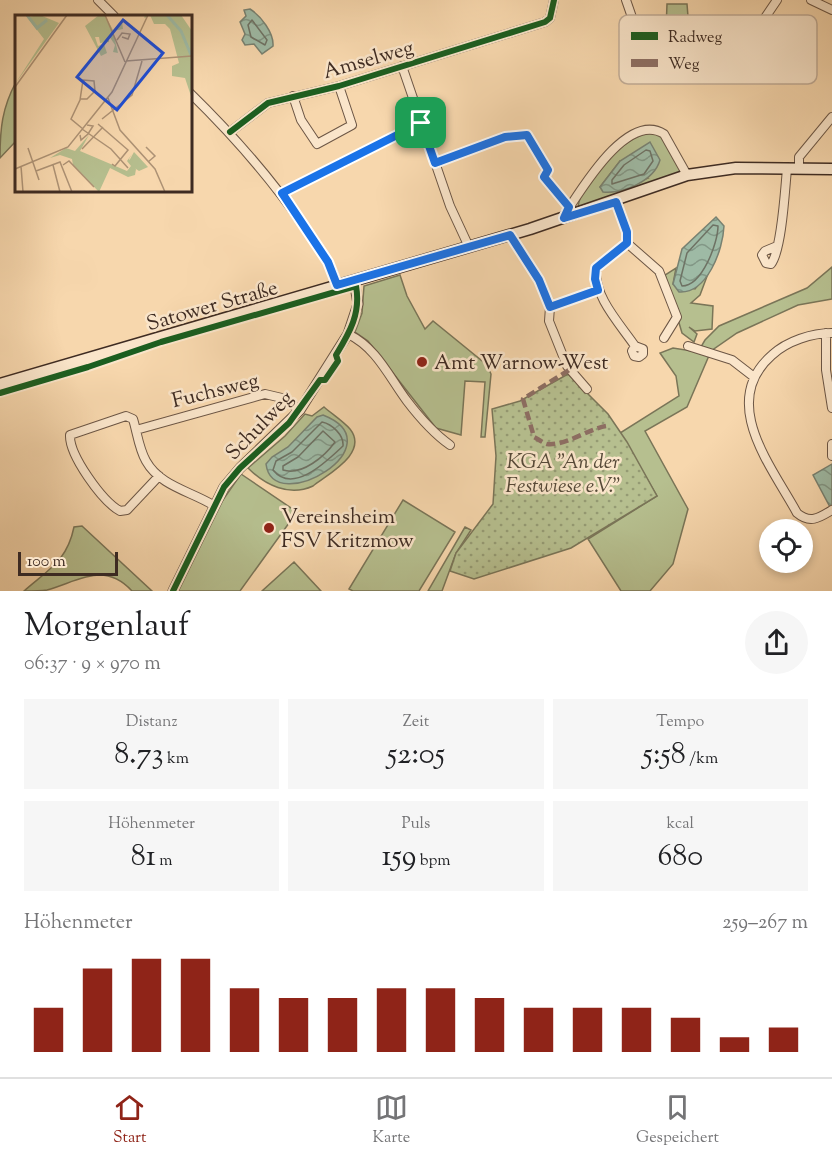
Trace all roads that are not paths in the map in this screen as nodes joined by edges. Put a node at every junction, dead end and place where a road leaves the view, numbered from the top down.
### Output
1 (98, 0) edge
2 (554, 0) edge
3 (626, 0) edge
4 (777, 0) edge
5 (811, 0) edge
6 (832, 10) edge
7 (113, 15) edge
8 (631, 15) edge
9 (767, 15) edge
10 (402, 66) junction
11 (339, 86) junction
12 (192, 95) edge
13 (293, 96) junction
14 (832, 117) edge
15 (421, 123) junction
16 (230, 132) junction
17 (435, 163) junction
18 (787, 169) junction
19 (800, 169) junction
20 (832, 169) edge
21 (687, 175) junction
22 (282, 193) junction
23 (616, 202) junction
24 (569, 207) junction
25 (564, 218) junction
26 (510, 235) junction
27 (627, 243) junction
28 (777, 246) dead end
29 (469, 247) junction
30 (354, 280) junction
31 (337, 285) junction
32 (598, 290) junction
33 (550, 307) junction
34 (829, 333) edge
35 (348, 334) junction
36 (664, 338) dead end
37 (635, 346) dead end
38 (688, 346) dead end
39 (754, 377) junction
40 (0, 384) edge
41 (587, 389) dead end
42 (832, 408) edge
43 (300, 410) junction
44 (136, 430) junction
45 (832, 444) edge
46 (450, 445) dead end
47 (832, 456) edge
48 (159, 476) junction
49 (213, 505) junction
50 (832, 510) edge
51 (173, 591) edge

1 - 7 street
2 - 10 street, Amselweg
3 - 8 street
4 - 9 street
5 - 6 street
10 - 11 street, Amselweg
10 - 15 street
11 - 13 street, Amselweg
11 - 13 street
12 - 16 street
13 - 16 street, Amselweg
14 - 19 street
15 - 17 street
15 - 22 street
16 - 22 street
17 - 24 street
17 - 29 street
18 - 19 main road, Satower Straße
18 - 21 main road, Satower Straße
18 - 28 street
19 - 20 main road, Satower Straße
21 - 23 main road, Satower Straße
21 - 24 street
22 - 31 street
23 - 25 main road, Satower Straße
23 - 27 street
24 - 25 street
25 - 26 main road, Satower Straße
26 - 29 main road, Satower Straße
26 - 33 street
27 - 32 street
27 - 36 street
29 - 30 main road, Satower Straße
30 - 31 main road, Satower Straße
30 - 35 street, Schulweg
31 - 40 main road, Satower Straße
32 - 33 street
32 - 37 street
33 - 41 street
34 - 39 street
34 - 42 street
35 - 43 street, Schulweg
35 - 46 street
38 - 39 street
39 - 50 street
43 - 44 street, Fuchsweg
43 - 49 street, Schulweg
44 - 48 street
44 - 48 street
45 - 47 street
48 - 49 street
49 - 51 street, Schulweg

